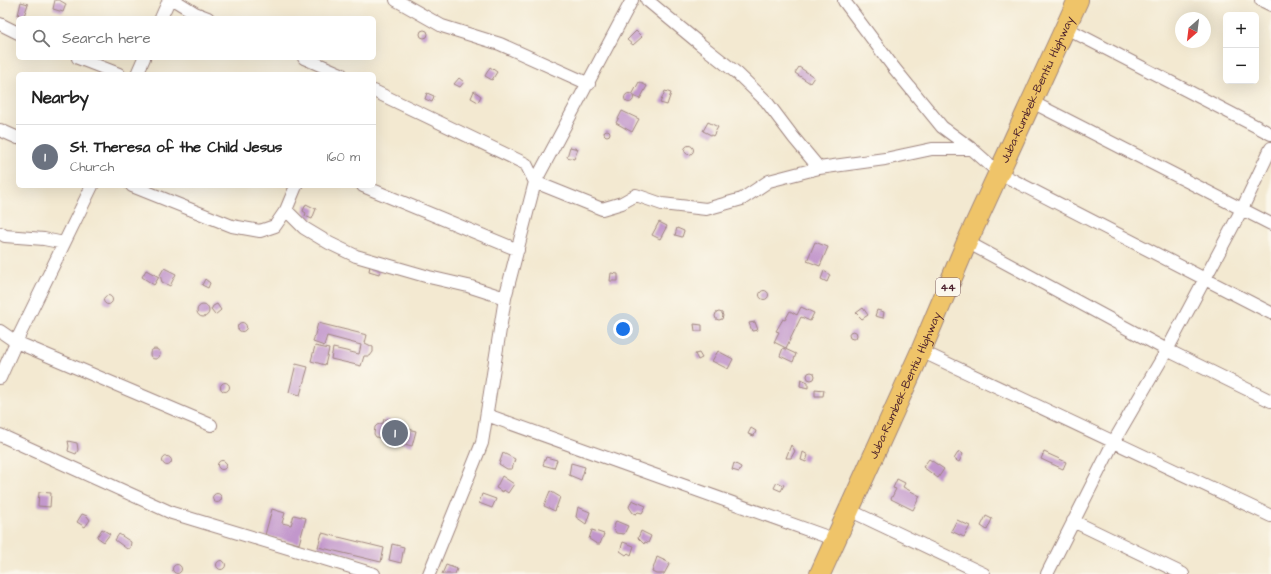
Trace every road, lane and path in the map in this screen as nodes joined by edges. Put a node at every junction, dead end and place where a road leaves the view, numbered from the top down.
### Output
1 (169, 0) edge
2 (174, 0) edge
3 (632, 0) edge
4 (647, 0) edge
5 (1078, 0) edge
6 (1261, 0) edge
7 (399, 1) edge
8 (844, 1) edge
9 (1271, 5) edge
10 (162, 16) edge
11 (203, 16) edge
12 (0, 24) edge
13 (1066, 28) junction
14 (16, 32) edge
15 (83, 60) edge
16 (143, 60) edge
17 (309, 60) edge
18 (113, 72) edge
19 (138, 72) edge
20 (336, 72) edge
21 (589, 84) junction
22 (376, 92) edge
23 (1032, 102) junction
24 (0, 130) edge
25 (1271, 134) edge
26 (16, 137) edge
27 (972, 148) junction
28 (1271, 148) edge
29 (819, 168) junction
30 (999, 173) junction
31 (535, 182) junction
32 (91, 188) edge
33 (137, 188) edge
34 (295, 188) edge
35 (368, 188) edge
36 (1242, 209) junction
37 (286, 210) junction
38 (1271, 224) edge
39 (0, 233) edge
40 (967, 242) junction
41 (64, 244) junction
42 (518, 250) junction
43 (1205, 279) junction
44 (505, 298) junction
45 (1271, 313) edge
46 (0, 331) edge
47 (16, 342) junction
48 (1167, 350) junction
49 (921, 351) junction
50 (0, 378) edge
51 (1271, 402) edge
52 (487, 415) junction
53 (211, 425) dead end
54 (0, 435) edge
55 (1114, 441) junction
56 (849, 510) junction
57 (1271, 516) edge
58 (1073, 521) junction
59 (836, 540) junction
60 (374, 574) edge
61 (429, 574) edge
62 (820, 574) edge
63 (984, 574) edge
64 (1047, 574) edge
65 (1183, 574) edge

1 - 10 street
2 - 11 street
3 - 21 street
4 - 29 street
5 - 13 main road, Juba-Rumbek-Bentiu Highway / 44
6 - 9 street
7 - 21 street
8 - 27 street
12 - 14 street
13 - 23 main road, Juba-Rumbek-Bentiu Highway / 44
13 - 25 street
15 - 18 street
16 - 19 street
17 - 20 street
21 - 31 street
22 - 31 street
23 - 30 main road, Juba-Rumbek-Bentiu Highway / 44
23 - 36 street
24 - 26 street
27 - 29 street
27 - 30 street
28 - 36 street
29 - 31 street
30 - 40 main road, Juba-Rumbek-Bentiu Highway / 44
30 - 43 street
31 - 42 street
32 - 41 street
33 - 37 street
34 - 37 street
35 - 42 street
36 - 38 street
36 - 43 street
37 - 44 street
39 - 41 street
40 - 48 street
40 - 49 main road, Juba-Rumbek-Bentiu Highway / 44
41 - 47 street
42 - 44 street
43 - 45 street
43 - 48 street
44 - 52 street
46 - 47 street
47 - 50 street
47 - 53 street
48 - 51 street
48 - 55 street
49 - 55 street
49 - 56 main road, Juba-Rumbek-Bentiu Highway / 44
52 - 59 street
52 - 61 street
54 - 60 street
55 - 57 street
55 - 58 street
56 - 59 main road, Juba-Rumbek-Bentiu Highway / 44
56 - 63 street
58 - 64 street
58 - 65 street
59 - 62 main road, Juba-Rumbek-Bentiu Highway / 44

